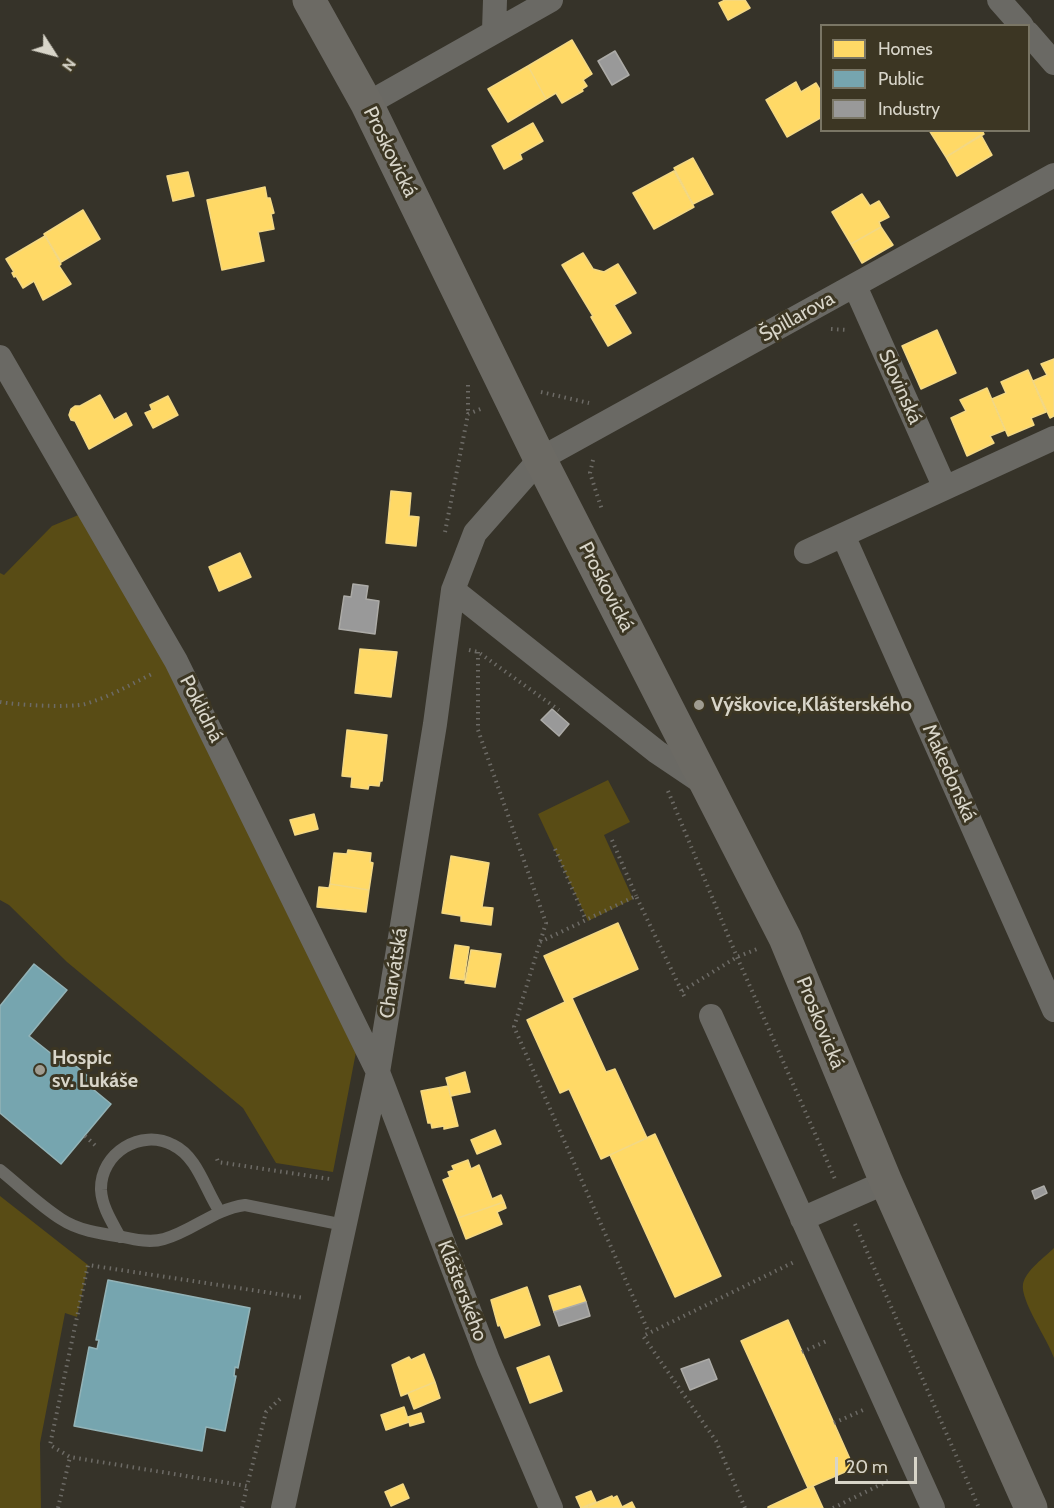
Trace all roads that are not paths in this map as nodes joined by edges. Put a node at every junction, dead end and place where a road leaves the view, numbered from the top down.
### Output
1 (309, 0) edge
2 (495, 0) edge
3 (551, 0) edge
4 (999, 0) edge
5 (1020, 24) edge
6 (494, 31) junction
7 (1030, 34) edge
8 (1054, 63) edge
9 (367, 104) junction
10 (1054, 175) edge
11 (855, 286) junction
12 (0, 357) edge
13 (1054, 438) edge
14 (540, 459) junction
15 (945, 488) junction
16 (843, 535) junction
17 (806, 552) dead end
18 (453, 590) junction
19 (708, 786) junction
20 (1054, 1010) edge
21 (711, 1016) dead end
22 (378, 1072) junction
23 (0, 1170) edge
24 (886, 1182) junction
25 (220, 1212) junction
26 (802, 1219) junction
27 (344, 1225) junction
28 (120, 1237) junction
29 (283, 1508) edge
30 (550, 1508) edge
31 (933, 1508) edge
32 (1031, 1508) edge

1 - 9 street, Proskovická
2 - 6 street
3 - 6 street
4 - 5 street
6 - 9 street
7 - 8 street
9 - 14 street, Proskovická
10 - 11 street, Špillarova
11 - 14 street, Špillarova
11 - 15 street, Slovinská
12 - 22 street, Poklidná
13 - 15 street
14 - 18 street, Charvátská
14 - 19 street, Proskovická
15 - 16 street
16 - 17 street
16 - 20 street, Makedonská
18 - 19 street
18 - 22 street, Charvátská
19 - 24 street, Proskovická
21 - 26 street
22 - 27 street, Charvátská
22 - 30 street, Klášterského
23 - 28 lane
24 - 26 street
24 - 32 street, Proskovická
25 - 27 lane
25 - 28 lane
25 - 28 lane
26 - 31 street
27 - 29 street, Charvátská

